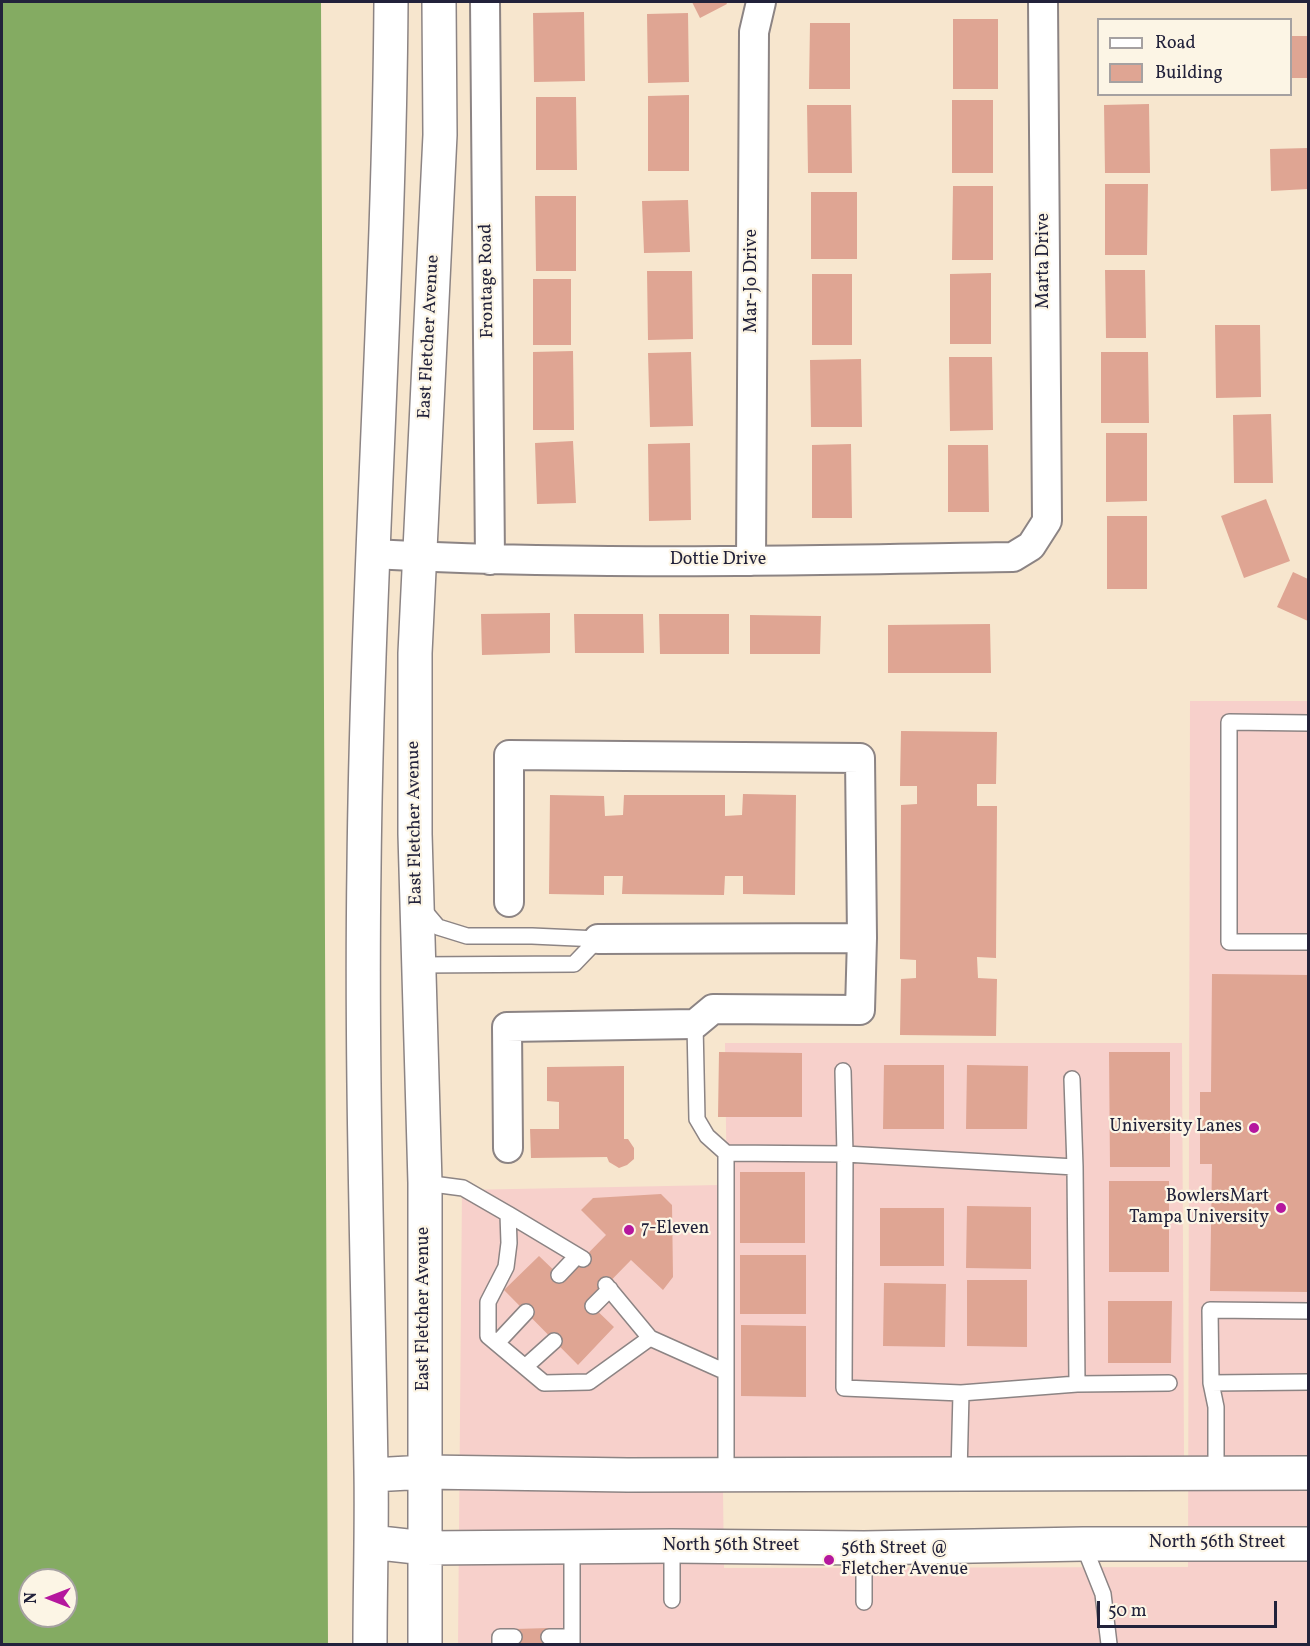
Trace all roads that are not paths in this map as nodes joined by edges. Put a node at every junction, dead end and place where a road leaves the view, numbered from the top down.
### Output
1 (391, 2) edge
2 (439, 2) edge
3 (485, 2) edge
4 (761, 2) edge
5 (1043, 2) edge
6 (1047, 521) joint
7 (372, 554) junction
8 (419, 556) junction
9 (490, 560) junction
10 (751, 561) junction
11 (1308, 723) edge
12 (417, 901) junction
13 (509, 902) dead end
14 (862, 938) junction
15 (598, 939) junction
16 (1308, 942) edge
17 (418, 965) junction
18 (695, 1024) junction
19 (843, 1071) dead end
20 (1072, 1079) dead end
21 (508, 1148) dead end
22 (726, 1153) junction
23 (845, 1154) junction
24 (1075, 1167) junction
25 (425, 1184) junction
26 (508, 1214) junction
27 (559, 1275) dead end
28 (592, 1305) dead end
29 (1308, 1311) edge
30 (525, 1312) dead end
31 (650, 1338) junction
32 (554, 1341) dead end
33 (497, 1343) junction
34 (525, 1367) junction
35 (726, 1372) junction
36 (1308, 1382) edge
37 (1169, 1383) dead end
38 (1211, 1383) junction
39 (1077, 1384) junction
40 (962, 1393) junction
41 (426, 1472) junction
42 (1216, 1473) junction
43 (1308, 1473) edge
44 (959, 1474) junction
45 (372, 1475) junction
46 (726, 1475) junction
47 (371, 1542) junction
48 (1083, 1544) junction
49 (1308, 1544) edge
50 (672, 1546) junction
51 (425, 1548) junction
52 (572, 1548) junction
53 (864, 1548) junction
54 (672, 1600) dead end
55 (864, 1602) dead end
56 (549, 1637) dead end
57 (572, 1641) edge
58 (370, 1644) edge
59 (425, 1644) edge
60 (1109, 1644) edge

1 - 7 main road
2 - 8 main road, East Fletcher Avenue
3 - 9 street, Frontage Road
4 - 10 street, Mar-Jo Drive
5 - 6 street, Marta Drive
6 - 10 street, Dottie Drive
7 - 8 street, Dottie Drive
7 - 45 main road
8 - 9 street, Dottie Drive
8 - 12 main road, East Fletcher Avenue
9 - 10 street, Dottie Drive
11 - 16 lane
12 - 15 lane
12 - 17 main road, East Fletcher Avenue
13 - 14 street
14 - 15 street
14 - 18 street
15 - 17 lane
17 - 25 main road, East Fletcher Avenue
18 - 21 street
18 - 22 lane
19 - 23 lane
20 - 24 lane
22 - 23 lane
22 - 35 lane
23 - 24 lane
23 - 40 lane
24 - 39 lane
25 - 26 lane
25 - 41 main road, East Fletcher Avenue
26 - 27 lane
26 - 33 lane
28 - 31 lane
29 - 38 lane
30 - 33 lane
31 - 34 lane
31 - 35 lane
32 - 34 lane
33 - 34 lane
35 - 46 lane
36 - 38 lane
37 - 39 lane
38 - 42 lane
39 - 40 lane
40 - 44 lane
41 - 45 main road
41 - 46 main road
41 - 51 main road, East Fletcher Avenue
42 - 43 main road
42 - 44 main road
44 - 46 main road
45 - 47 main road
47 - 51 main road, North 56th Street
47 - 58 main road
48 - 49 main road, North 56th Street
48 - 53 main road, North 56th Street
48 - 60 lane
50 - 52 main road, North 56th Street
50 - 53 main road, North 56th Street
50 - 54 lane
51 - 52 main road, North 56th Street
51 - 59 main road, East Fletcher Avenue
52 - 57 lane
53 - 55 lane
56 - 57 lane

